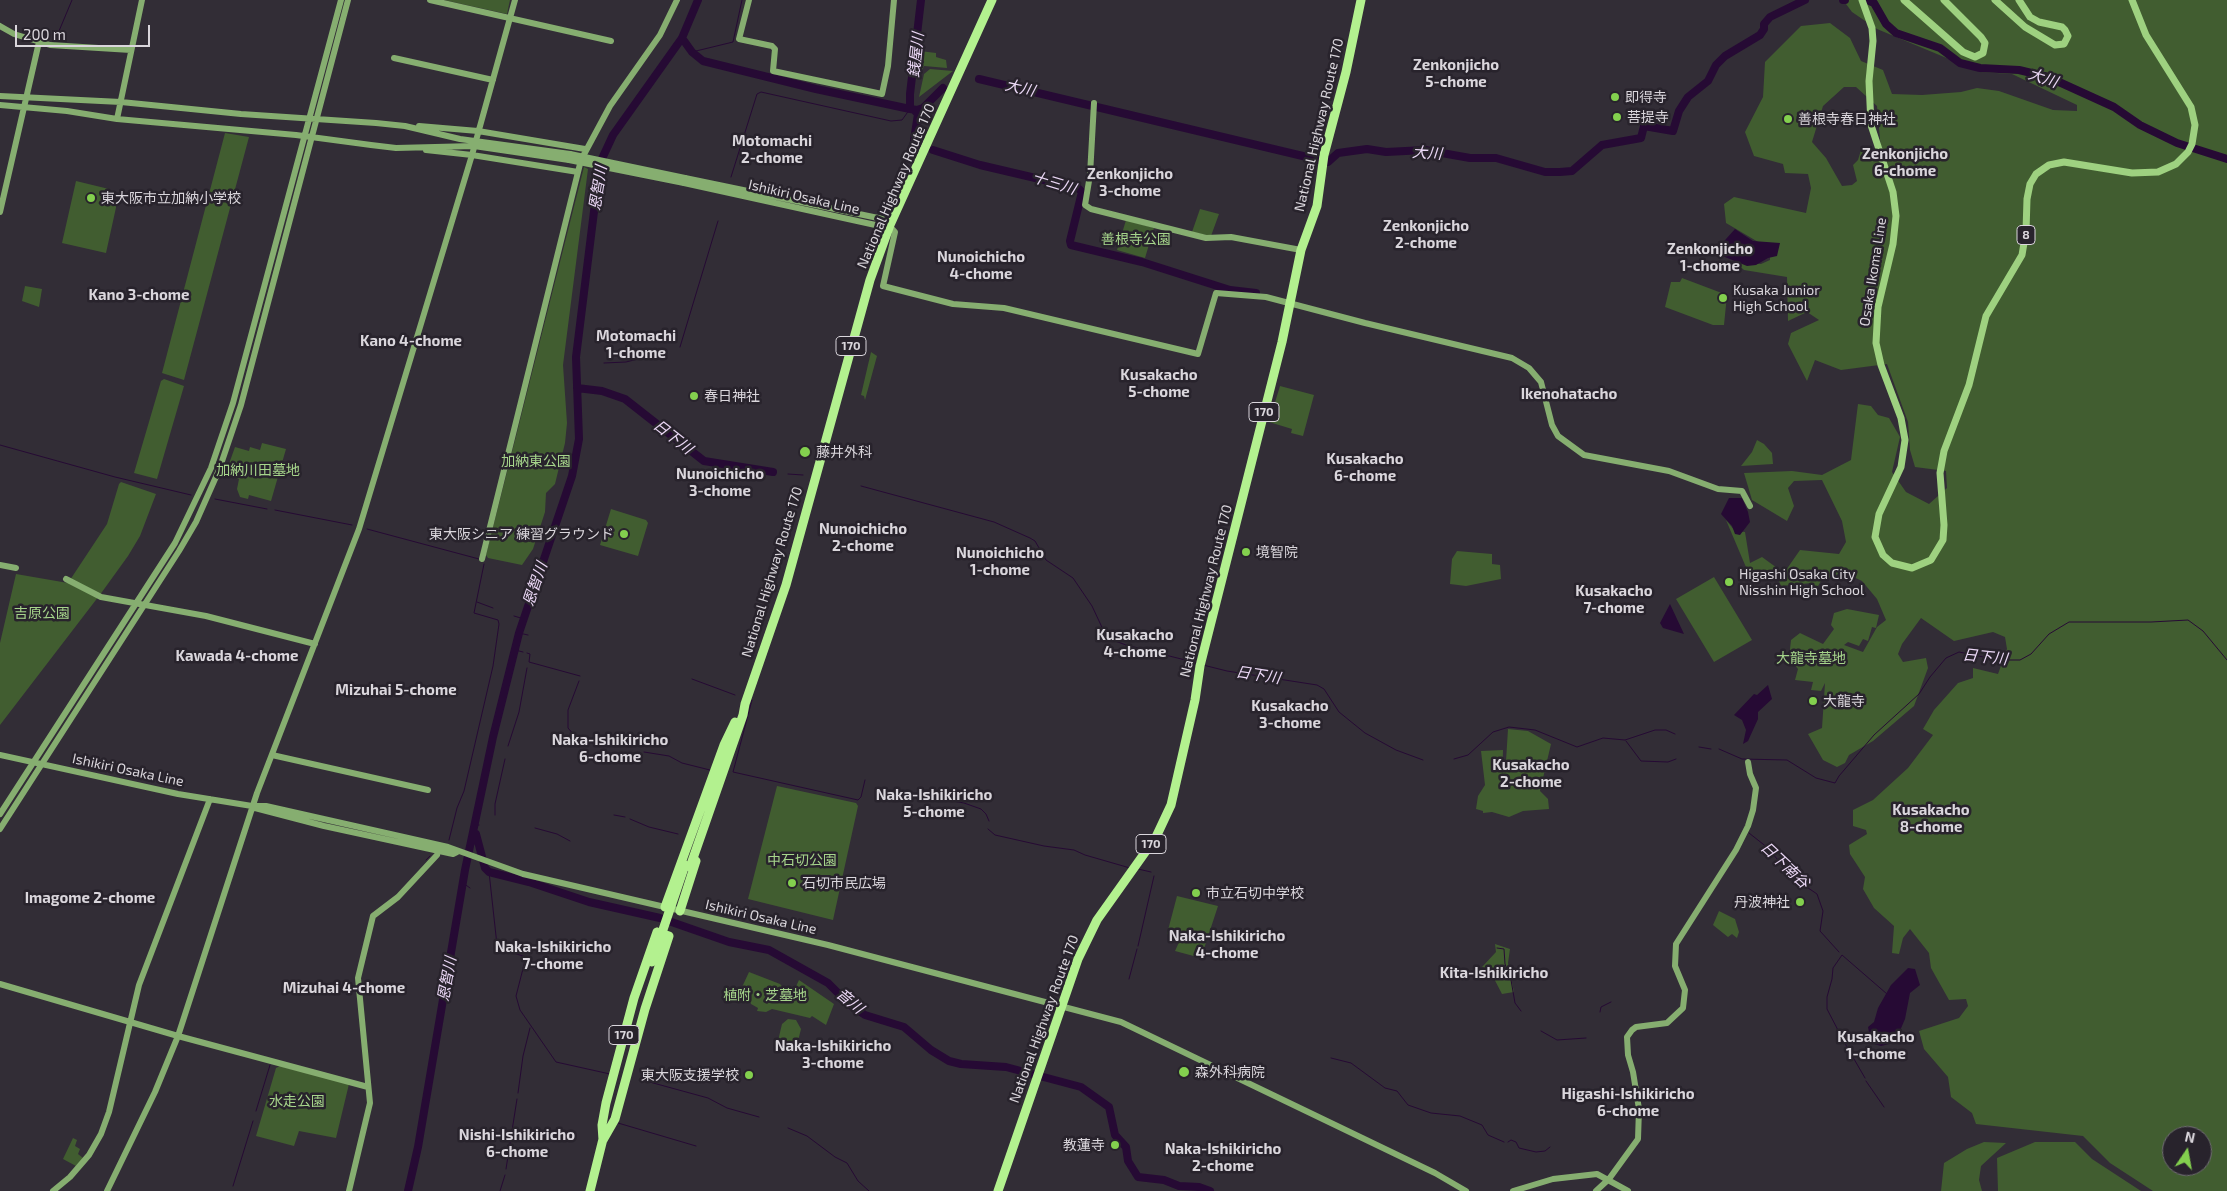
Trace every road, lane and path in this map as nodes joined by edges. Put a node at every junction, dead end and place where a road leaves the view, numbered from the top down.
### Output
1 (142, 0) edge
2 (341, 0) edge
3 (348, 0) edge
4 (430, 0) edge
5 (515, 0) edge
6 (677, 0) edge
7 (749, 0) edge
8 (894, 0) edge
9 (992, 0) edge
10 (1361, 0) edge
11 (1862, 0) edge
12 (1904, 0) edge
13 (1995, 0) edge
14 (2019, 0) edge
15 (2132, 0) edge
16 (1945, 1) edge
17 (510, 18) junction
18 (0, 26) edge
19 (611, 41) dead end
20 (39, 42) junction
21 (131, 50) junction
22 (394, 58) dead end
23 (492, 80) junction
24 (0, 96) edge
25 (26, 98) junction
26 (121, 102) junction
27 (1094, 103) dead end
28 (0, 105) edge
29 (24, 108) junction
30 (117, 119) junction
31 (312, 119) junction
32 (405, 126) junction
33 (478, 131) junction
34 (304, 136) junction
35 (311, 138) junction
36 (475, 143) junction
37 (396, 148) junction
38 (586, 149) junction
39 (472, 155) junction
40 (578, 172) junction
41 (0, 212) edge
42 (890, 225) junction
43 (1301, 250) junction
44 (1291, 303) junction
45 (1750, 506) dead end
46 (482, 559) dead end
47 (0, 565) edge
48 (16, 568) dead end
49 (66, 579) dead end
50 (136, 604) junction
51 (144, 605) junction
52 (315, 644) junction
53 (736, 726) junction
54 (0, 755) edge
55 (272, 755) junction
56 (1748, 762) dead end
57 (34, 763) junction
58 (43, 765) junction
59 (428, 790) dead end
60 (210, 799) junction
61 (252, 806) junction
62 (0, 814) edge
63 (0, 829) edge
64 (437, 855) dead end
65 (665, 907) junction
66 (680, 911) junction
67 (0, 984) edge
68 (1061, 1006) junction
69 (131, 1022) junction
70 (178, 1036) junction
71 (368, 1086) junction
72 (603, 1140) junction
73 (1608, 1179) junction
74 (53, 1191) edge
75 (107, 1191) edge
76 (349, 1191) edge
77 (590, 1191) edge
78 (998, 1191) edge
79 (1466, 1191) edge
80 (1513, 1191) edge
81 (1596, 1191) edge
82 (1628, 1191) edge

1 - 21 street
2 - 31 street
3 - 31 street
4 - 17 street
5 - 17 street
6 - 38 street
7 - 8 street
9 - 42 highway, National Highway Route 170 / 170
10 - 43 highway, National Highway Route 170 / 170
11 - 15 main road, Osaka Ikoma Line / 8
12 - 16 main road
13 - 14 main road
17 - 19 street
17 - 23 street
18 - 20 street
20 - 21 street
20 - 25 street
21 - 26 street
22 - 23 street
23 - 33 street
24 - 25 street, Ishikiri Osaka Line
25 - 26 street, Ishikiri Osaka Line
25 - 29 street
26 - 30 street
26 - 31 street, Ishikiri Osaka Line
27 - 43 street
28 - 29 street, Ishikiri Osaka Line
29 - 30 street, Ishikiri Osaka Line
29 - 41 street
30 - 34 street, Ishikiri Osaka Line
31 - 32 street, Ishikiri Osaka Line
31 - 34 street
31 - 35 street
32 - 33 street
32 - 36 street, Ishikiri Osaka Line
33 - 36 street
33 - 38 street
34 - 35 street, Ishikiri Osaka Line
34 - 50 street
35 - 37 street, Ishikiri Osaka Line
35 - 51 street
36 - 37 street, Ishikiri Osaka Line
36 - 39 street
36 - 42 street, Ishikiri Osaka Line, bridge
37 - 39 street
38 - 40 street
39 - 40 street
39 - 52 street
40 - 46 street
42 - 44 street
42 - 53 highway, National Highway Route 170 / 170
43 - 44 highway, National Highway Route 170 / 170
44 - 45 street
44 - 68 highway, National Highway Route 170 / 170
47 - 48 street
49 - 50 street
50 - 51 street
50 - 57 street
51 - 52 street
51 - 58 street
52 - 55 street
53 - 65 highway
53 - 66 highway
53 - 72 highway, National Highway Route 170 / 170
54 - 57 street, Ishikiri Osaka Line
55 - 59 street
55 - 61 street
56 - 73 street
57 - 58 street, Ishikiri Osaka Line
57 - 62 street
58 - 60 street, Ishikiri Osaka Line
58 - 63 street
60 - 61 street, Ishikiri Osaka Line
60 - 69 street
61 - 65 street, Ishikiri Osaka Line
61 - 70 street
64 - 71 street
65 - 66 street, Ishikiri Osaka Line
66 - 68 street, Ishikiri Osaka Line
67 - 69 street
68 - 78 highway, National Highway Route 170 / 170
68 - 79 street, Ishikiri Osaka Line
69 - 70 street
69 - 74 street
70 - 71 street
70 - 75 street
71 - 76 street
72 - 72 highway, 170
72 - 77 highway, National Highway Route 170 / 170
73 - 80 street
73 - 81 street
73 - 82 street

